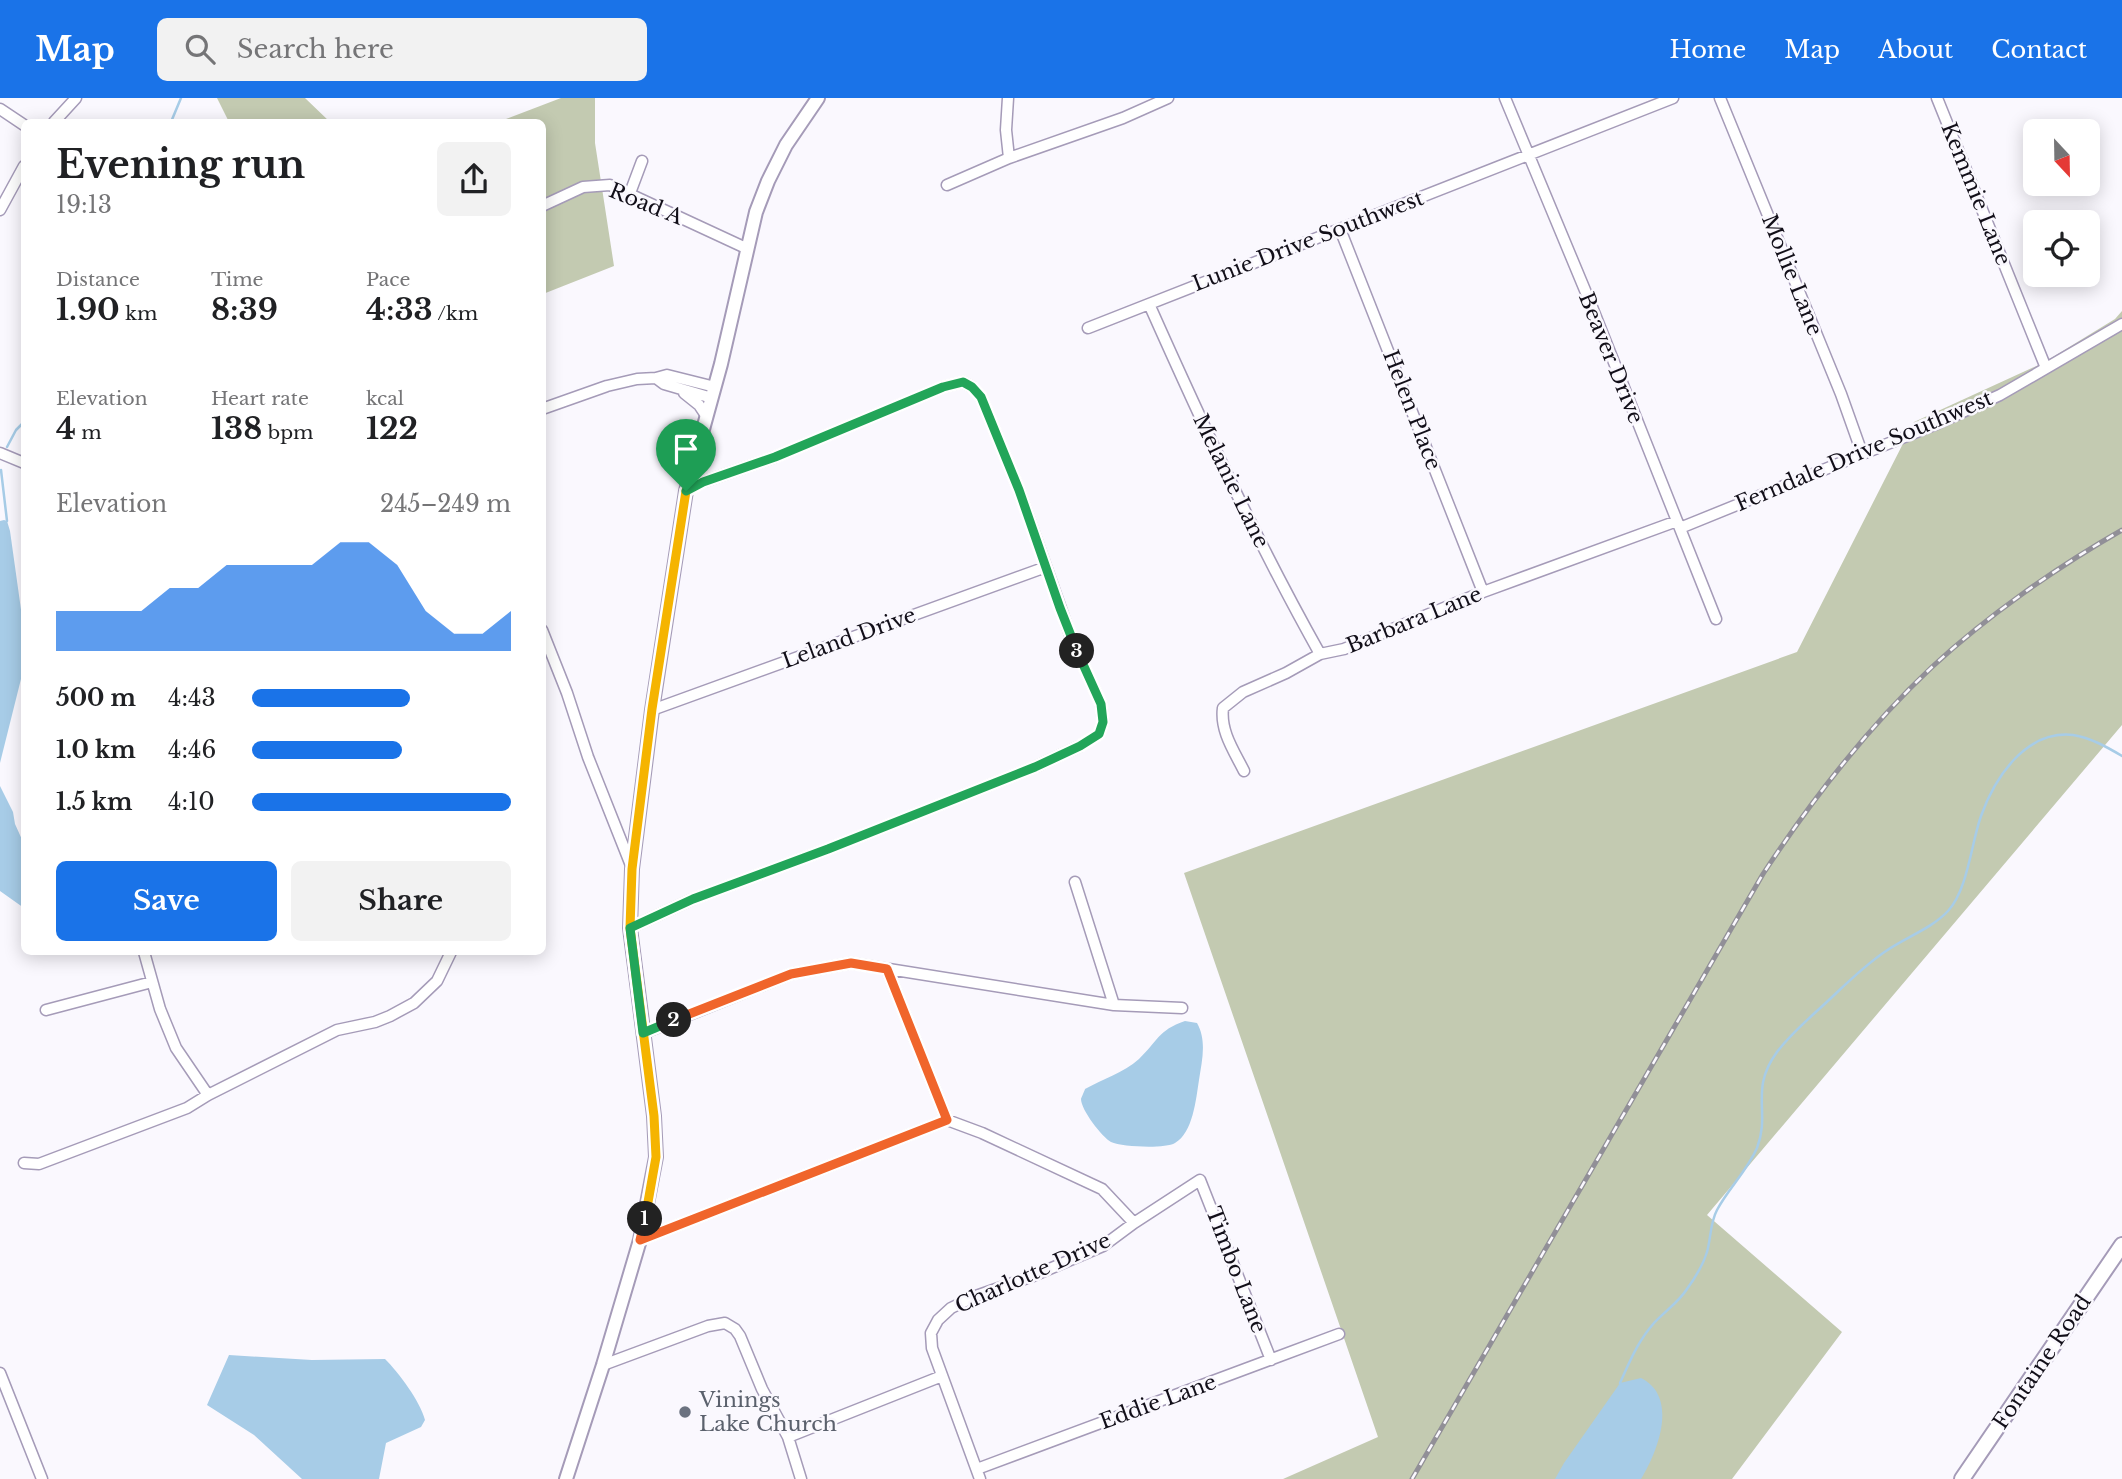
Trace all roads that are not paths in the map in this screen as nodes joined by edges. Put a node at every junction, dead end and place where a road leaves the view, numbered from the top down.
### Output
1 (76, 98) edge
2 (818, 98) edge
3 (1008, 98) edge
4 (1168, 98) edge
5 (1505, 98) edge
6 (1673, 98) edge
7 (1720, 98) edge
8 (1937, 98) edge
9 (0, 109) edge
10 (57, 119) edge
11 (21, 123) edge
12 (1529, 155) junction
13 (1009, 158) junction
14 (642, 161) dead end
15 (21, 172) edge
16 (947, 185) dead end
17 (630, 193) junction
18 (546, 204) edge
19 (0, 210) edge
20 (1340, 229) junction
21 (748, 249) junction
22 (1149, 304) junction
23 (2122, 324) edge
24 (1088, 328) dead end
25 (2046, 368) junction
26 (656, 378) junction
27 (678, 388) junction
28 (713, 392) junction
29 (546, 408) edge
30 (707, 417) junction
31 (0, 453) edge
32 (1862, 453) junction
33 (21, 462) edge
34 (686, 491) junction
35 (1678, 525) junction
36 (1046, 567) junction
37 (1483, 592) junction
38 (1716, 619) dead end
39 (546, 640) edge
40 (1320, 654) junction
41 (652, 709) junction
42 (1244, 771) dead end
43 (632, 869) junction
44 (1075, 882) dead end
45 (630, 928) junction
46 (145, 955) edge
47 (449, 955) edge
48 (887, 969) junction
49 (152, 982) junction
50 (1114, 1005) junction
51 (1182, 1007) dead end
52 (46, 1010) dead end
53 (643, 1033) junction
54 (208, 1095) junction
55 (947, 1120) junction
56 (24, 1163) dead end
57 (1200, 1180) joint
58 (1134, 1223) junction
59 (640, 1240) junction
60 (2122, 1245) edge
61 (1339, 1334) dead end
62 (1271, 1360) junction
63 (603, 1365) junction
64 (0, 1374) edge
65 (942, 1376) junction
66 (788, 1437) junction
67 (978, 1474) edge
68 (42, 1479) edge
69 (566, 1479) edge
70 (802, 1479) edge
71 (1962, 1479) edge

1 - 10 street
2 - 21 street
3 - 13 street
4 - 13 street
5 - 12 street, Beaver Drive
6 - 12 street, Lunie Drive Southwest
7 - 32 street, Mollie Lane
8 - 25 street, Kemmie Lane
9 - 11 street
12 - 20 street, Lunie Drive Southwest
12 - 35 street, Beaver Drive
13 - 16 street
14 - 17 street
15 - 19 street
17 - 18 street, Road A
17 - 21 street, Road A
20 - 22 street, Lunie Drive Southwest
20 - 37 street, Helen Place
21 - 28 street
22 - 24 street, Lunie Drive Southwest
22 - 40 street, Melanie Lane
23 - 25 street, Ferndale Drive Southwest
25 - 32 street, Ferndale Drive Southwest
26 - 27 street
26 - 28 street
26 - 29 street
27 - 28 street
27 - 30 street
28 - 30 street
30 - 34 street
31 - 33 street
32 - 35 street, Ferndale Drive Southwest
34 - 36 street
34 - 41 street
35 - 37 street, Barbara Lane
35 - 38 street, Beaver Drive
36 - 41 street, Leland Drive
36 - 45 street
37 - 40 street, Barbara Lane
39 - 43 street
40 - 42 street, Barbara Lane
41 - 43 street
43 - 45 street
44 - 50 street
45 - 53 street
46 - 49 street
47 - 54 street
48 - 50 street
48 - 53 street
48 - 55 street
49 - 52 street
49 - 54 street
50 - 51 street
53 - 59 street
54 - 56 street
55 - 58 street
55 - 59 street
57 - 58 street, Charlotte Drive
57 - 62 street, Timbo Lane
58 - 65 street, Charlotte Drive
59 - 63 street
60 - 71 main road, Fontaine Road
61 - 62 street, Eddie Lane
62 - 67 street, Eddie Lane
63 - 66 street
63 - 69 street
64 - 68 street
65 - 66 street
65 - 67 street, Charlotte Drive
66 - 70 street

